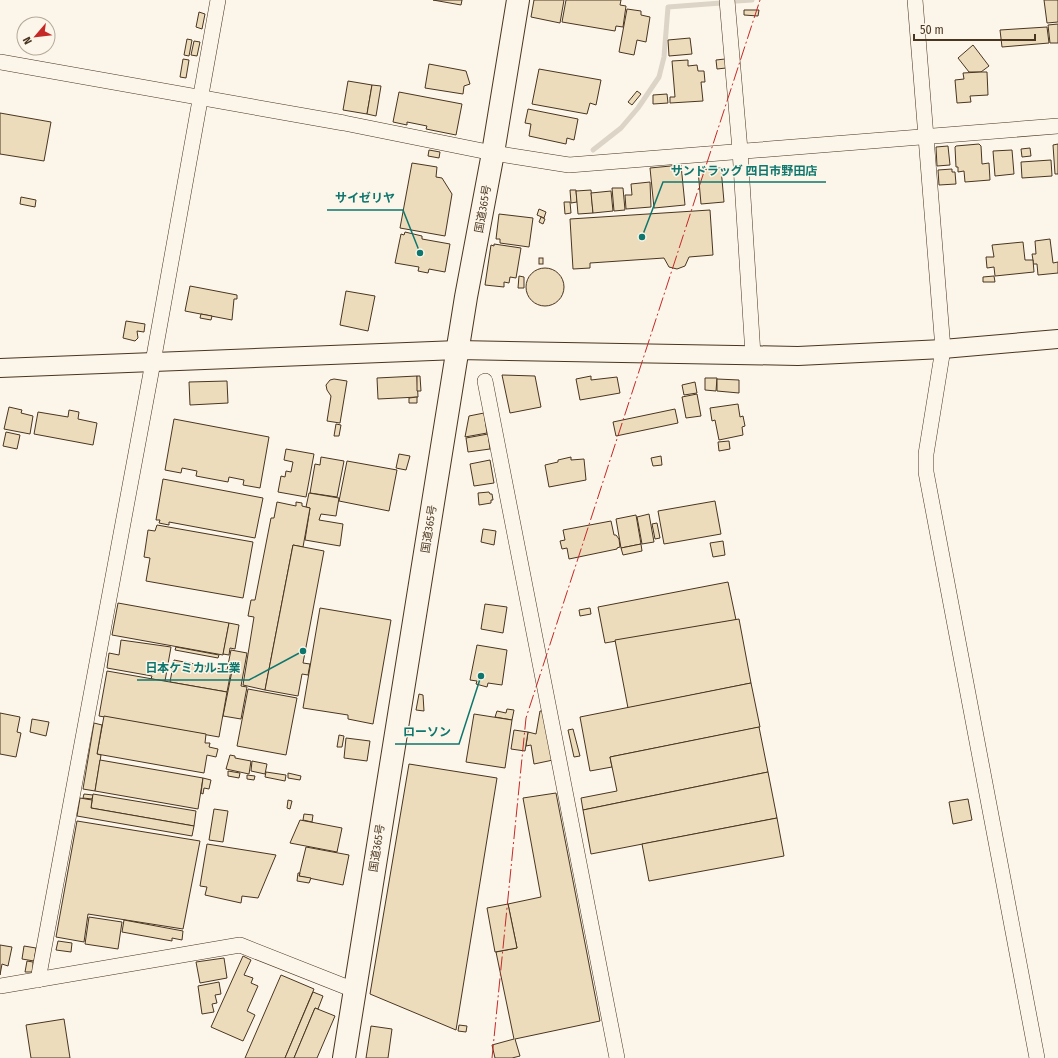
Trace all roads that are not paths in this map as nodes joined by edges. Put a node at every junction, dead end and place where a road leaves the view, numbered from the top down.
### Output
1 (218, 0) edge
2 (518, 0) edge
3 (727, 0) edge
4 (915, 0) edge
5 (0, 62) edge
6 (200, 97) junction
7 (1058, 126) edge
8 (925, 136) junction
9 (740, 150) junction
10 (493, 153) junction
11 (1058, 339) edge
12 (943, 349) junction
13 (458, 350) junction
14 (753, 355) junction
15 (153, 362) junction
16 (0, 368) edge
17 (485, 382) dead end
18 (38, 980) junction
19 (0, 986) edge
20 (354, 990) junction
21 (344, 1058) edge
22 (617, 1058) edge
23 (1037, 1058) edge

1 - 6 street
2 - 10 highway, 国道365号
3 - 9 street
4 - 8 street
5 - 6 street
6 - 10 street
6 - 15 street
7 - 8 street
8 - 9 street
8 - 12 street
9 - 10 street
9 - 14 street
10 - 13 highway, 国道365号
11 - 12 street
12 - 14 street
12 - 23 street
13 - 14 street
13 - 15 street
13 - 20 highway, 国道365号
15 - 16 street
15 - 18 street
17 - 22 street
18 - 19 street
18 - 20 street
20 - 21 highway, 国道365号

